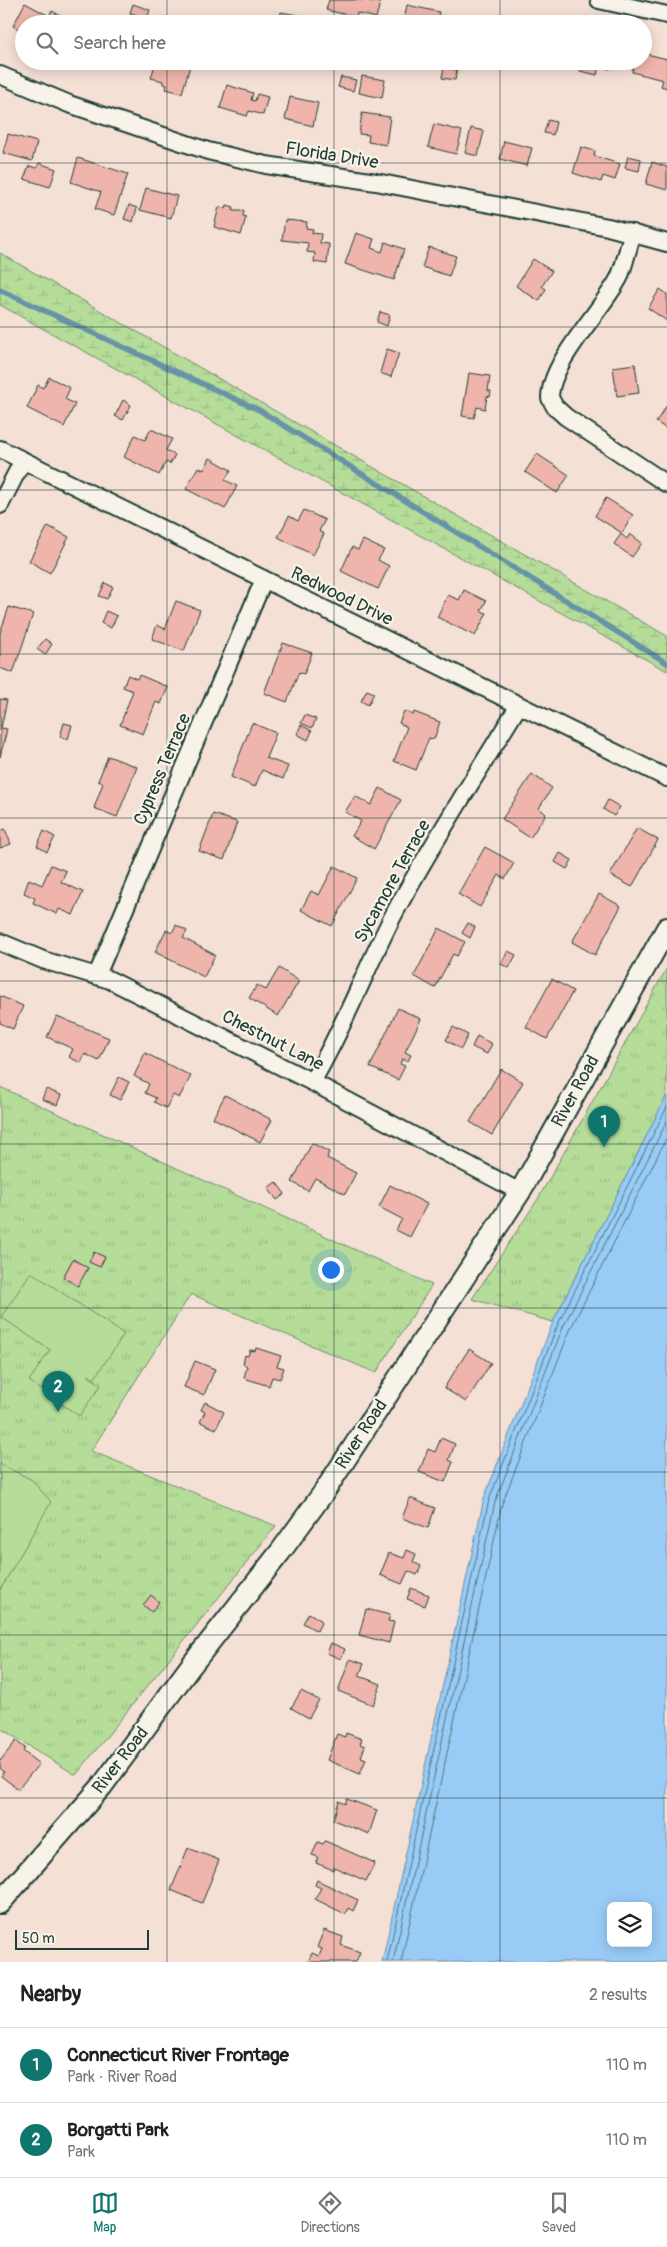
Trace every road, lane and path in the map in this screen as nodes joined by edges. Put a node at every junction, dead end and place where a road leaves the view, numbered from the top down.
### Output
1 (599, 0) edge
2 (667, 14) edge
3 (0, 75) edge
4 (633, 233) junction
5 (667, 243) edge
6 (0, 449) edge
7 (23, 460) junction
8 (667, 484) edge
9 (0, 505) edge
10 (264, 579) junction
11 (519, 705) junction
12 (667, 778) edge
13 (667, 928) edge
14 (0, 942) edge
15 (98, 975) junction
16 (312, 1082) junction
17 (520, 1192) junction
18 (0, 1903) edge

1 - 2 street
3 - 4 street, Florida Drive
4 - 5 street, Florida Drive
4 - 8 street
6 - 7 street, Redwood Drive
7 - 9 street
7 - 10 street, Redwood Drive
10 - 11 street, Redwood Drive
10 - 15 street, Cypress Terrace
11 - 12 street, Redwood Drive
11 - 16 street, Sycamore Terrace
13 - 17 street, River Road
14 - 15 street, Chestnut Lane
15 - 16 street, Chestnut Lane
16 - 17 street, Chestnut Lane
17 - 18 street, River Road

